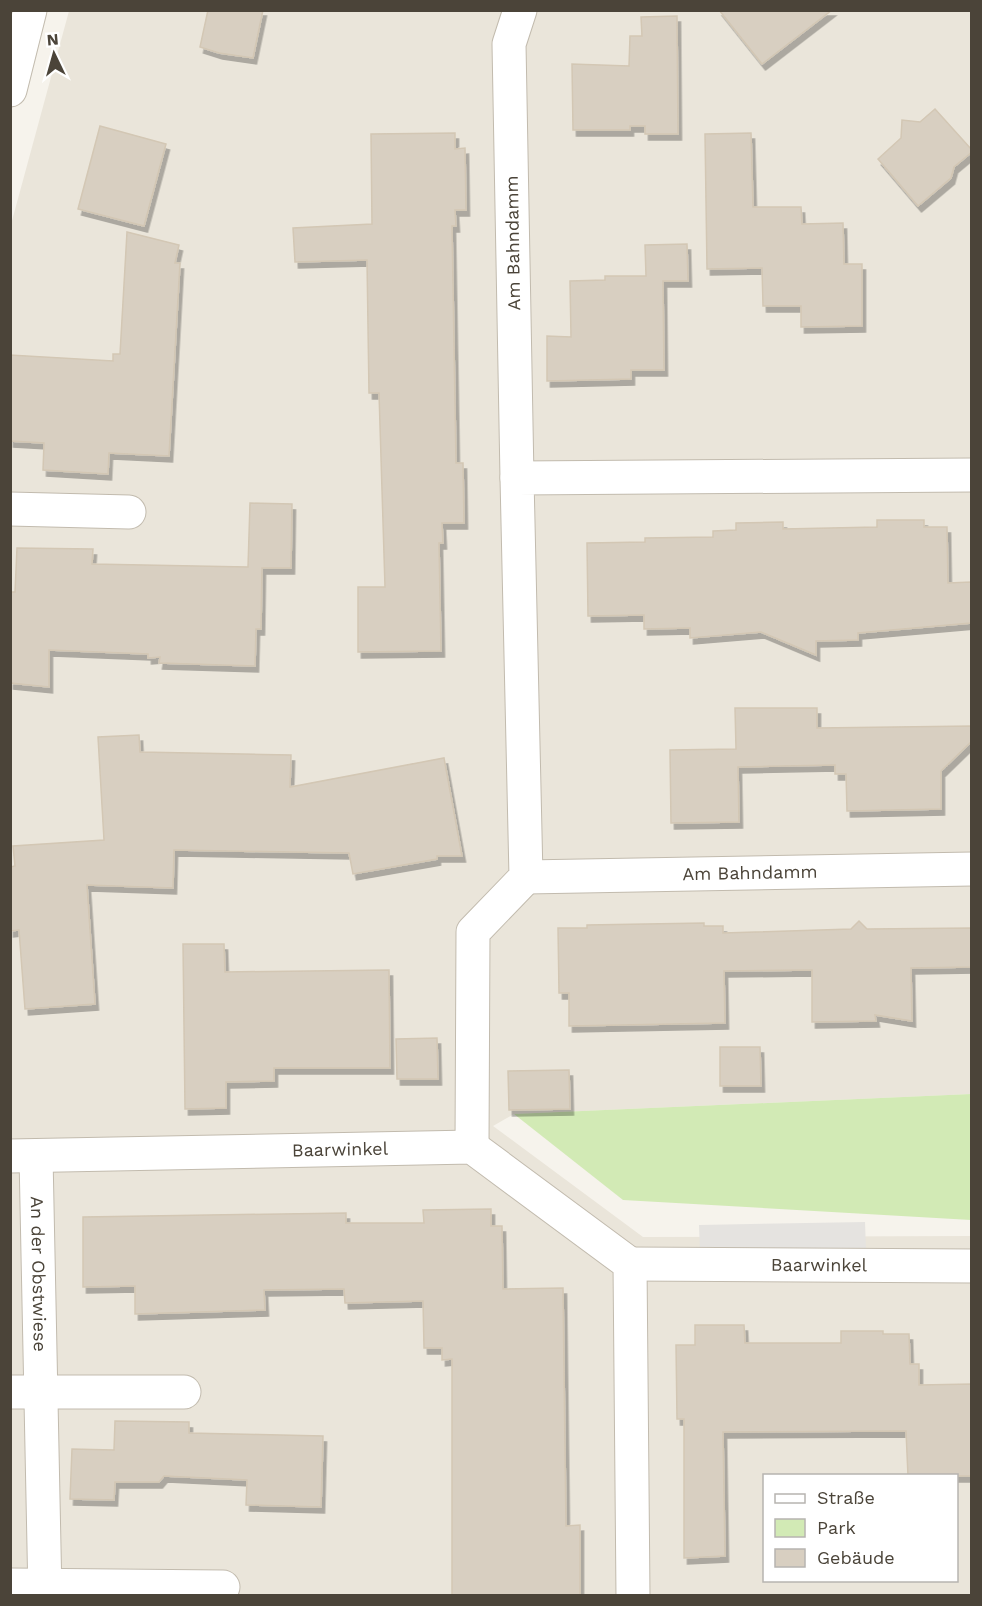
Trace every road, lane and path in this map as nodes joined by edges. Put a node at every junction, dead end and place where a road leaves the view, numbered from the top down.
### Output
1 (30, 10) edge
2 (520, 10) edge
3 (10, 90) edge
4 (972, 475) edge
5 (517, 478) junction
6 (10, 509) edge
7 (129, 512) dead end
8 (972, 869) edge
9 (526, 878) junction
10 (472, 1147) junction
11 (23, 1156) edge
12 (630, 1264) junction
13 (972, 1266) edge
14 (184, 1392) dead end
15 (26, 1393) edge
16 (10, 1585) edge
17 (223, 1587) dead end
18 (45, 1591) edge
19 (633, 1596) edge

1 - 3 street
2 - 5 street, Am Bahndamm
4 - 5 street
5 - 9 street, Am Bahndamm
6 - 7 street
8 - 9 street, Am Bahndamm
9 - 10 street
10 - 11 street, Baarwinkel
10 - 12 street
11 - 15 street, An der Obstwiese
12 - 13 street, Baarwinkel
12 - 19 street
14 - 15 street
15 - 18 street, An der Obstwiese
16 - 18 street
17 - 18 street

